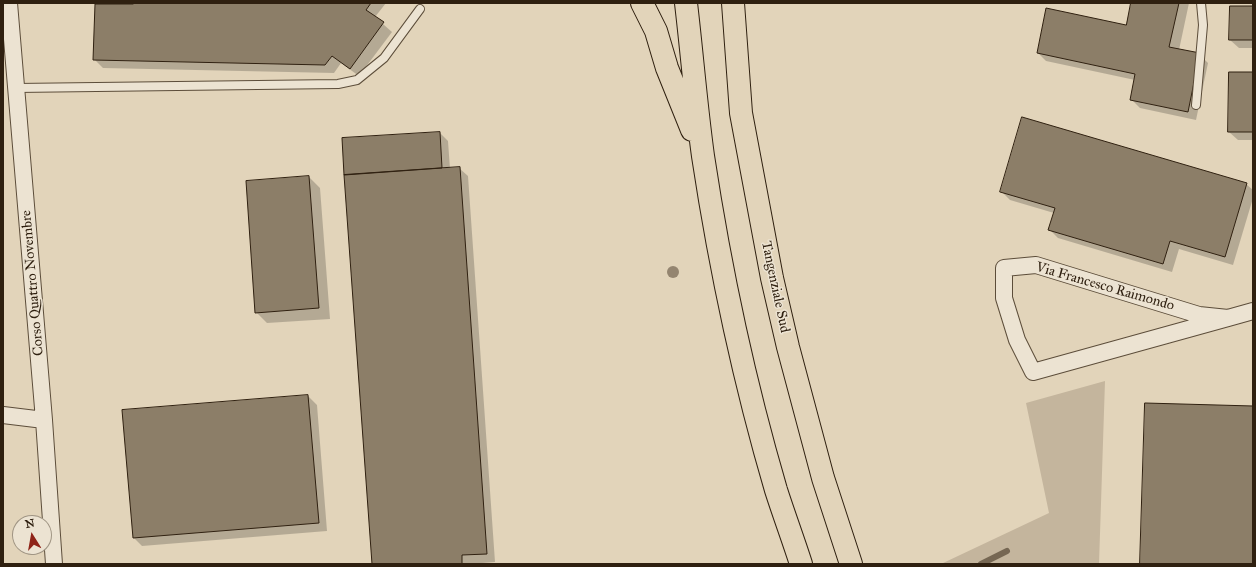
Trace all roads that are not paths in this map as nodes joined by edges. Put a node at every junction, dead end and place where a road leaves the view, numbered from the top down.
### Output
1 (9, 3) edge
2 (642, 3) edge
3 (686, 3) edge
4 (733, 3) edge
5 (1201, 3) edge
6 (420, 9) dead end
7 (16, 88) junction
8 (1196, 105) dead end
9 (704, 158) junction
10 (1253, 311) edge
11 (1228, 318) junction
12 (3, 415) edge
13 (44, 420) junction
14 (54, 564) edge
15 (802, 564) edge
16 (850, 564) edge

1 - 7 street, Corso Quattro Novembre
2 - 9 highway
3 - 9 highway
4 - 16 highway, Tangenziale Sud
5 - 8 lane
6 - 7 lane
7 - 13 street, Corso Quattro Novembre
9 - 15 highway
10 - 11 street, Via Francesco Raimondo
11 - 11 street, Via Francesco Raimondo
12 - 13 street
13 - 14 street, Corso Quattro Novembre

